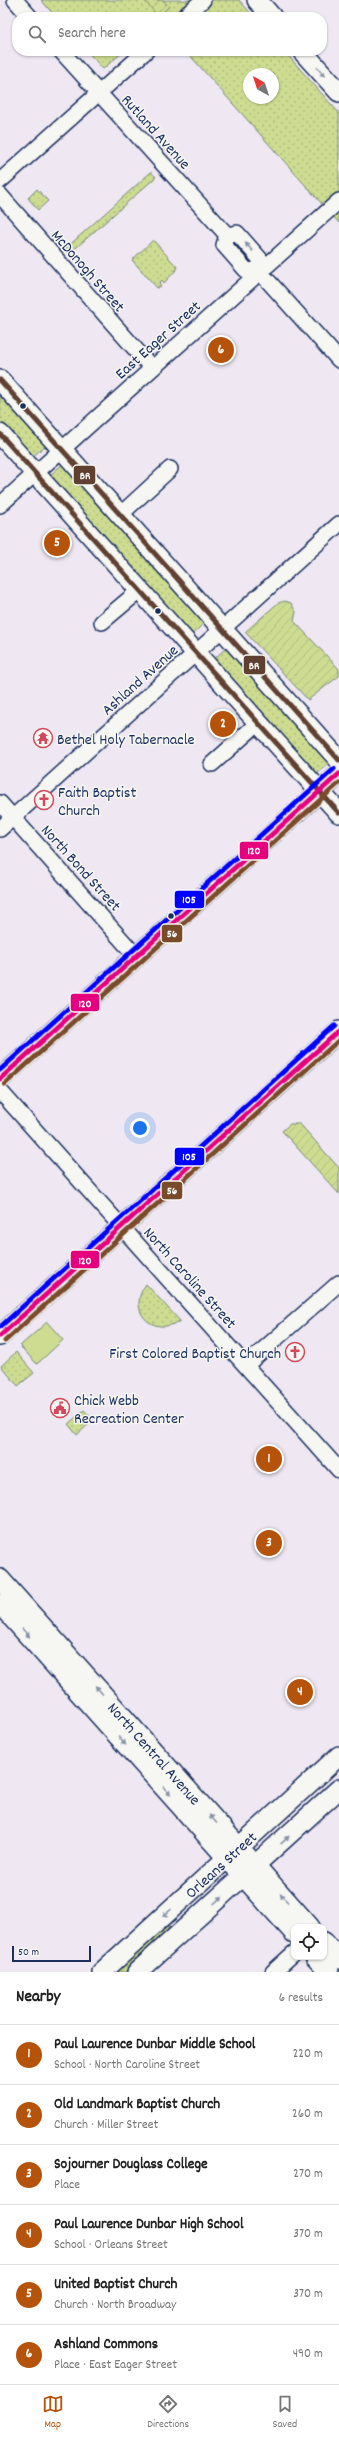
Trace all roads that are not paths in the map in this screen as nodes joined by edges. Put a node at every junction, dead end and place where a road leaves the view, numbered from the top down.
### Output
1 (15, 0) edge
2 (203, 0) edge
3 (258, 0) edge
4 (26, 12) edge
5 (190, 12) edge
6 (268, 12) edge
7 (65, 56) edge
8 (140, 56) edge
9 (307, 56) edge
10 (339, 92) edge
11 (98, 93) junction
12 (0, 181) edge
13 (0, 195) edge
14 (339, 201) edge
15 (260, 272) junction
16 (339, 360) edge
17 (152, 368) junction
18 (0, 380) edge
19 (0, 434) edge
20 (62, 449) junction
21 (170, 469) dead end
22 (35, 473) junction
23 (0, 505) edge
24 (120, 515) junction
25 (339, 524) edge
26 (140, 590) junction
27 (102, 622) dead end
28 (222, 629) junction
29 (196, 653) junction
30 (258, 723) junction
31 (339, 760) edge
32 (212, 764) dead end
33 (339, 774) edge
34 (320, 791) junction
35 (0, 803) edge
36 (339, 813) edge
37 (13, 817) junction
38 (0, 829) edge
39 (136, 956) junction
40 (339, 1031) edge
41 (0, 1079) edge
42 (0, 1090) edge
43 (122, 1226) junction
44 (339, 1283) edge
45 (0, 1336) edge
46 (246, 1365) junction
47 (339, 1470) edge
48 (0, 1579) edge
49 (0, 1604) edge
50 (339, 1756) edge
51 (339, 1789) edge
52 (233, 1853) junction
53 (250, 1872) junction
54 (307, 1924) edge
55 (291, 1929) edge
56 (327, 1945) edge
57 (291, 1956) edge
58 (339, 1959) edge
59 (318, 1960) edge
60 (102, 1972) edge
61 (137, 1972) edge
62 (273, 1972) edge
63 (329, 1972) edge

1 - 4 street
2 - 5 street
3 - 6 main road
7 - 11 street, Rutland Avenue
8 - 11 street
9 -> 10 main road
11 - 12 street
11 - 15 street, Rutland Avenue
13 - 17 street, McDonogh Street
14 - 15 street, East Eager Street
15 - 16 street, Rutland Avenue
15 - 17 street, East Eager Street
17 - 20 street, East Eager Street
18 - 20 main road
19 - 22 main road
20 - 22 street, East Eager Street
20 - 24 main road
21 - 24 street
22 - 23 street, East Eager Street
22 - 26 main road
24 - 28 main road
25 - 28 street, Ashland Avenue
26 - 27 street
26 - 29 main road
28 - 29 street, Ashland Avenue
28 - 31 main road
29 - 30 main road
29 - 37 street, Ashland Avenue
30 - 32 street
30 - 34 main road
33 - 34 main road
34 - 36 main road
34 - 39 main road
35 - 37 street, North Bond Street
37 - 38 street, Ashland Avenue
37 - 39 street, North Bond Street
39 - 41 main road
40 - 43 main road
42 - 43 street, North Caroline Street
43 - 45 main road
43 - 46 street, North Caroline Street
44 - 46 street
46 - 47 street, North Caroline Street
52 -> 48 main road, North Central Avenue
49 -> 52 main road, North Central Avenue
50 - 52 main road, Orleans Street
53 -> 51 main road, Orleans Street
52 - 53 main road, North Central Avenue
52 -> 60 main road, Orleans Street
54 -> 53 main road, North Central Avenue
53 - 55 main road, North Central Avenue
61 -> 53 main road, Orleans Street
56 - 58 main road
57 - 62 street
59 - 63 main road

